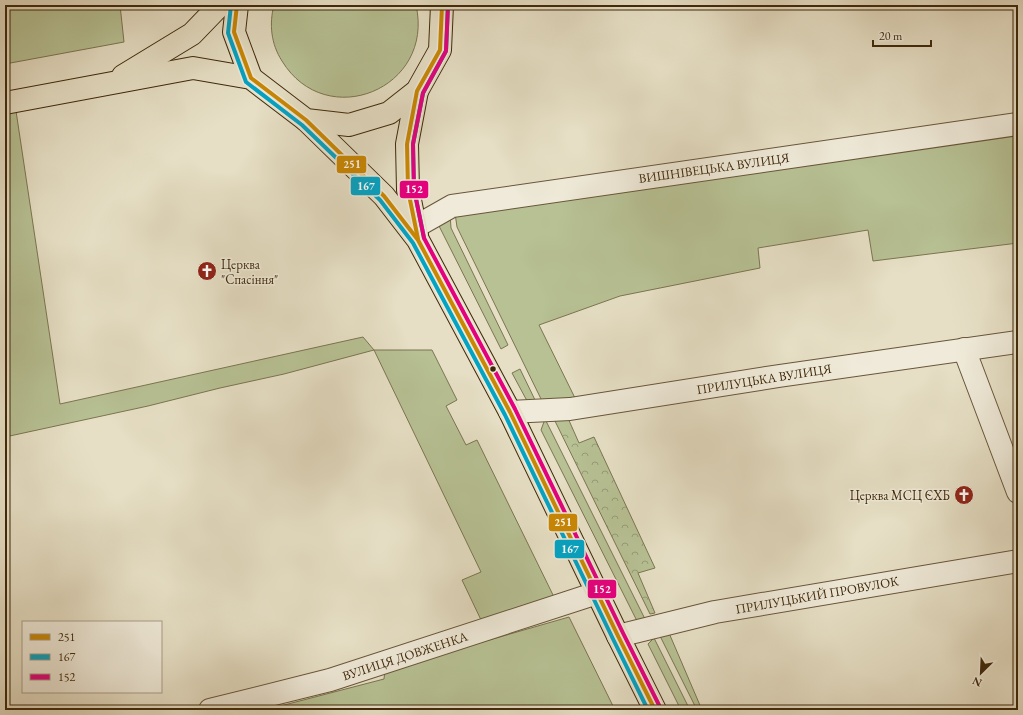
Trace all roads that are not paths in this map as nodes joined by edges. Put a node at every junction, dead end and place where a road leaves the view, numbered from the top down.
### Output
1 (220, 5) edge
2 (237, 5) edge
3 (442, 5) edge
4 (251, 78) junction
5 (113, 82) junction
6 (417, 91) junction
7 (5, 103) edge
8 (306, 120) junction
9 (1018, 124) edge
10 (417, 233) junction
11 (1018, 342) edge
12 (964, 350) junction
13 (510, 412) junction
14 (1018, 492) edge
15 (1018, 561) edge
16 (597, 593) junction
17 (618, 636) junction
18 (210, 710) edge
19 (655, 710) edge

1 - 5 main road
2 - 4 main road
3 - 6 main road
4 - 5 main road
4 - 8 main road
5 - 7 main road
6 - 8 main road
6 - 10 main road
8 - 10 main road
9 - 10 street, ВИШНІВЕЦЬКА ВУЛИЦЯ
10 - 13 main road
11 - 12 street, ПРИЛУЦЬКА ВУЛИЦЯ
12 - 13 street, ПРИЛУЦЬКА ВУЛИЦЯ
12 - 14 street
13 - 16 main road
15 - 17 street, ПРИЛУЦЬКИЙ ПРОВУЛОК
16 - 17 main road
16 - 18 street, ВУЛИЦЯ ДОВЖЕНКА
17 - 19 main road

